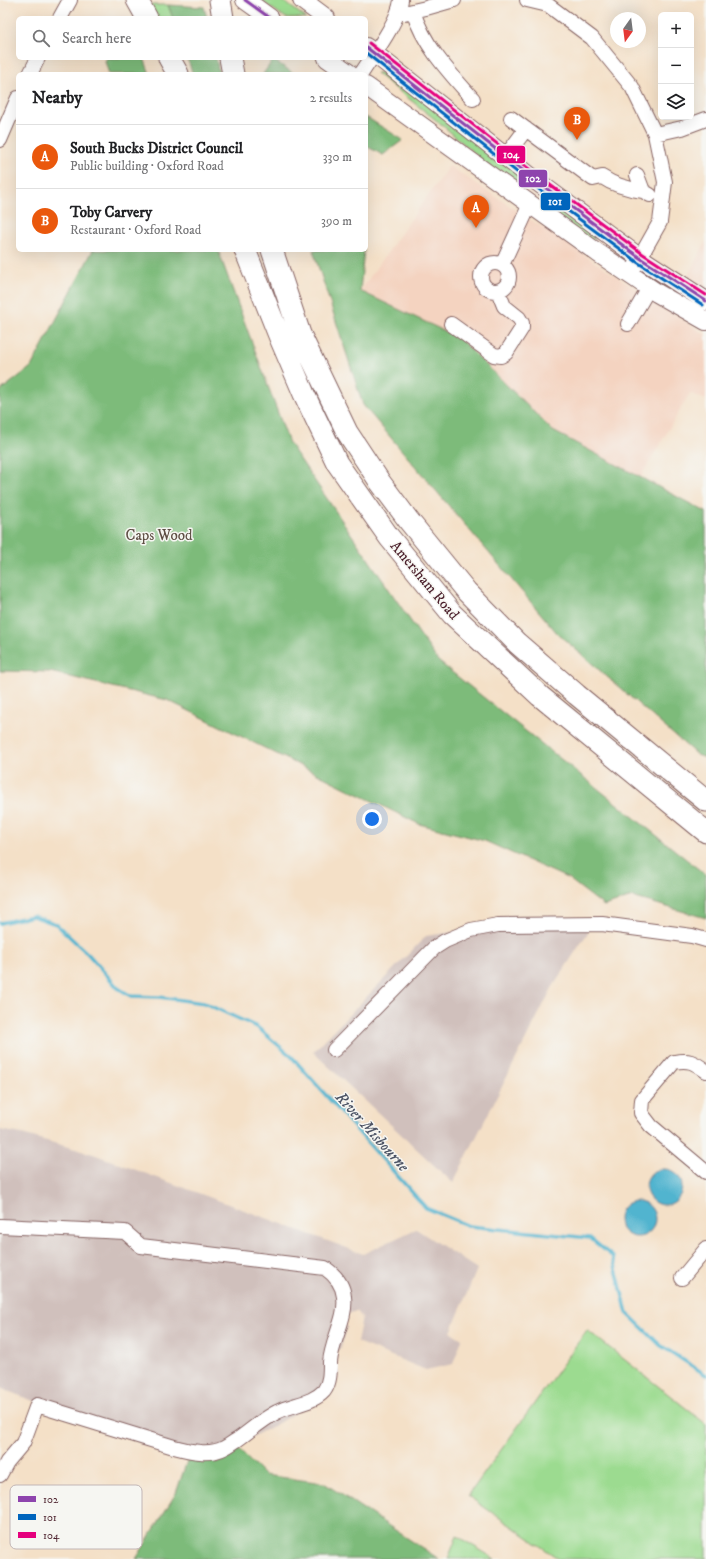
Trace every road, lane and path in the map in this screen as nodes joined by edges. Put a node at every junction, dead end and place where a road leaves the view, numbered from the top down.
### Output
1 (70, 0) edge
2 (137, 0) edge
3 (220, 0) edge
4 (245, 0) edge
5 (302, 0) edge
6 (454, 0) edge
7 (527, 0) edge
8 (399, 6) edge
9 (414, 12) junction
10 (61, 16) edge
11 (146, 16) edge
12 (223, 16) edge
13 (267, 16) edge
14 (323, 16) edge
15 (370, 50) edge
16 (37, 60) edge
17 (170, 60) edge
18 (230, 60) edge
19 (330, 60) edge
20 (367, 60) edge
21 (31, 72) edge
22 (177, 72) edge
23 (233, 72) edge
24 (347, 72) edge
25 (363, 72) edge
26 (368, 87) edge
27 (472, 100) dead end
28 (16, 103) edge
29 (511, 118) dead end
30 (706, 119) edge
31 (526, 130) junction
32 (655, 134) junction
33 (0, 140) edge
34 (505, 157) junction
35 (637, 175) dead end
36 (535, 180) junction
37 (643, 191) junction
38 (662, 202) junction
39 (530, 204) junction
40 (247, 252) edge
41 (273, 252) edge
42 (640, 258) junction
43 (502, 265) junction
44 (630, 275) junction
45 (649, 288) junction
46 (498, 291) junction
47 (706, 301) edge
48 (706, 321) edge
49 (451, 324) dead end
50 (628, 324) dead end
51 (706, 801) edge
52 (706, 832) edge
53 (706, 940) edge
54 (334, 1050) dead end
55 (706, 1071) edge
56 (706, 1172) edge
57 (0, 1226) edge
58 (706, 1249) edge
59 (682, 1278) dead end
60 (0, 1475) edge

1 - 10 street
2 - 11 highway
3 - 12 highway
4 - 13 main road
5 - 14 main road
6 - 9 street
7 - 32 street
8 - 9 street
8 - 15 street
9 - 27 street
15 - 34 main road
16 - 21 street
17 - 22 highway
18 - 23 highway
19 - 24 main road
20 - 25 street
26 - 39 main road
28 - 33 street
29 - 31 street
30 - 32 street
31 - 34 street
31 - 37 street
32 - 38 street
34 - 36 main road
35 - 37 street
36 - 39 main road
36 - 42 main road
37 - 38 street
38 - 42 street
39 - 43 street
39 - 44 main road
40 - 52 highway, Amersham Road
41 - 51 highway
42 - 44 street
42 - 47 main road
43 - 46 street
43 - 46 street
44 - 45 main road
45 - 48 main road
45 - 50 street
46 - 49 street
53 - 54 street
55 - 56 street
57 - 60 street
58 - 59 street

